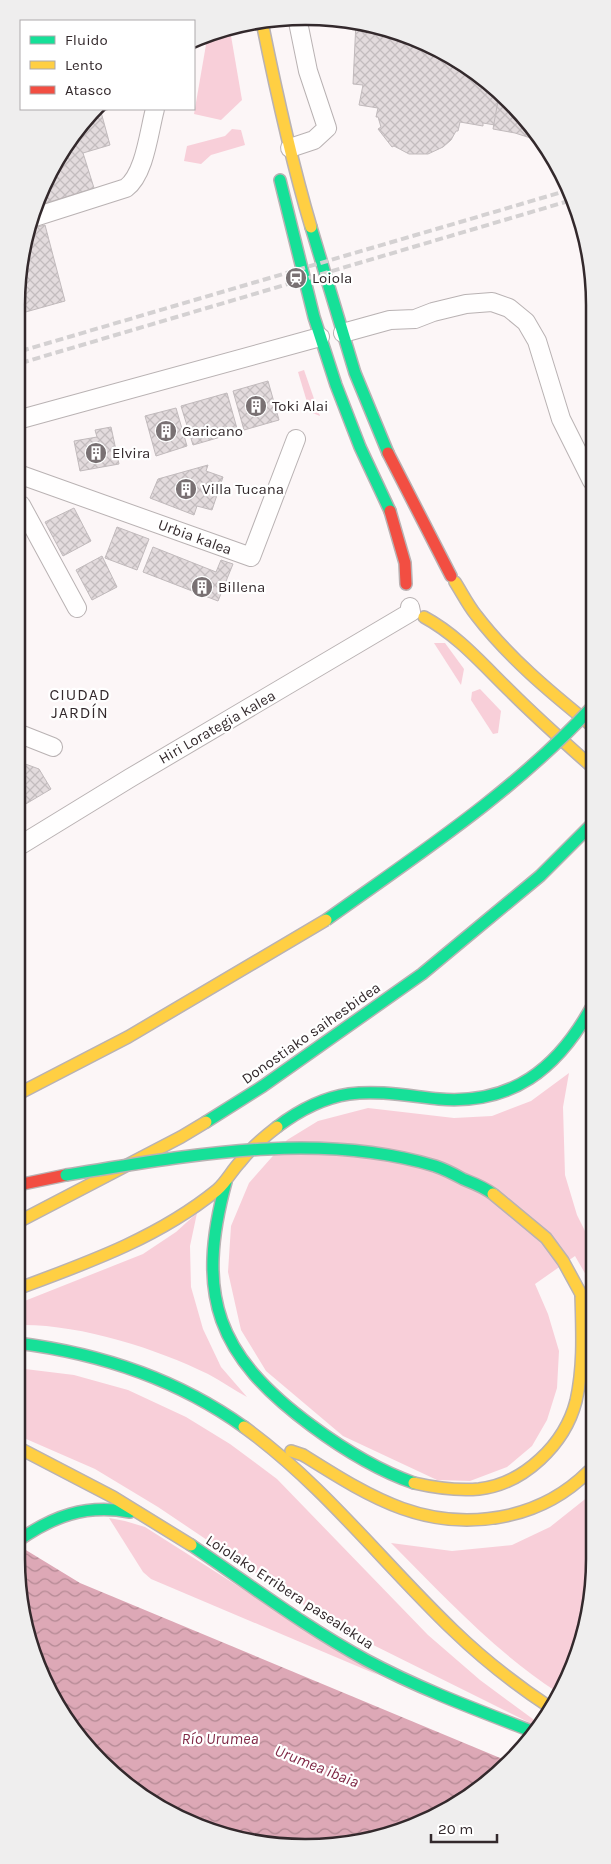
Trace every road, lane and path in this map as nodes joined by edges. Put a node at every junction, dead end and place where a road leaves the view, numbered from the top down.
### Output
1 (299, 25) edge
2 (263, 28) edge
3 (155, 110) edge
4 (290, 148) junction
5 (278, 169) dead end
6 (40, 215) edge
7 (343, 333) junction
8 (320, 337) junction
9 (25, 418) edge
10 (296, 439) dead end
11 (586, 469) edge
12 (25, 476) edge
13 (25, 511) edge
14 (430, 566) dead end
15 (416, 571) dead end
16 (453, 579) junction
17 (410, 600) junction
18 (453, 605) dead end
19 (77, 608) dead end
20 (441, 616) dead end
21 (586, 713) edge
22 (586, 722) edge
23 (25, 736) edge
24 (53, 747) dead end
25 (586, 761) edge
26 (586, 831) edge
27 (25, 842) edge
28 (586, 1015) edge
29 (25, 1090) edge
30 (226, 1182) junction
31 (25, 1184) edge
32 (25, 1218) edge
33 (25, 1286) edge
34 (581, 1294) junction
35 (586, 1306) edge
36 (25, 1345) edge
37 (268, 1444) junction
38 (25, 1451) edge
39 (586, 1474) edge
40 (145, 1515) junction
41 (25, 1536) edge
42 (545, 1704) edge
43 (528, 1729) edge

1 - 4 street
2 - 4 main road
3 - 6 street
4 - 7 main road
5 - 8 main road
7 - 11 street
7 - 16 main road
8 - 9 street
8 - 17 main road
10 - 12 street, Urbia kalea
13 - 19 street
14 - 16 main road
15 - 17 main road
16 - 18 main road
16 - 22 main road
17 - 20 main road
17 - 25 main road
17 - 27 street, Hiri Lorategia kalea
21 - 29 main road, bridge
23 - 24 street
26 - 32 main road, Donostiako saihesbidea, bridge
28 - 30 main road
30 - 33 main road
30 - 34 main road
31 - 34 main road, bridge
34 - 35 main road
36 - 37 main road
37 - 39 main road
37 - 42 main road
38 - 40 main road, Loiolako Erribera pasealekua
40 - 41 main road, Loiolako Erribera pasealekua
40 - 43 main road, Loiolako Erribera pasealekua

